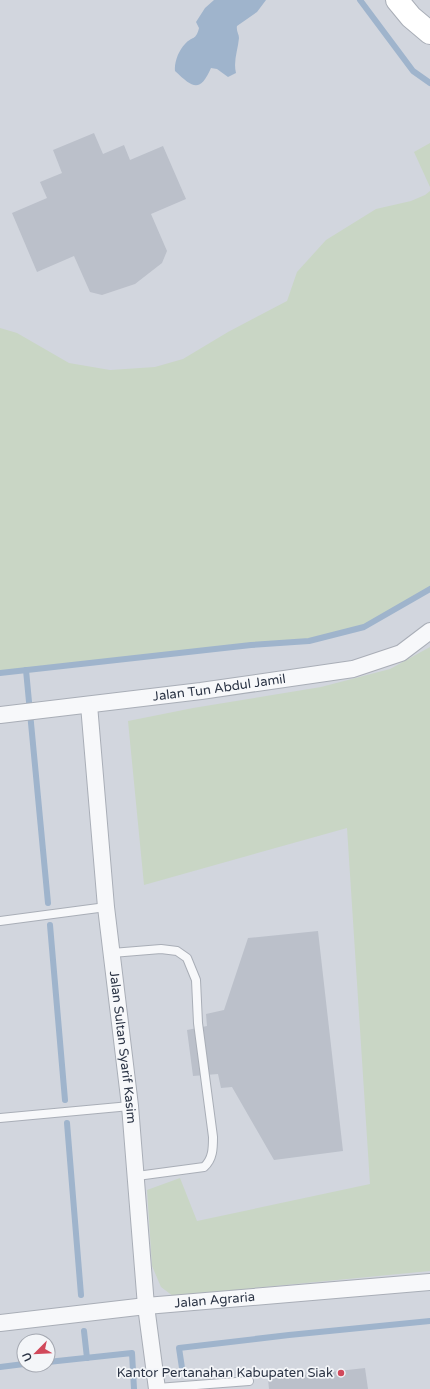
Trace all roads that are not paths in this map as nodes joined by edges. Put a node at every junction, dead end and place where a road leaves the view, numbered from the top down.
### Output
1 (397, 0) edge
2 (430, 33) edge
3 (430, 632) edge
4 (89, 705) junction
5 (0, 714) edge
6 (106, 908) junction
7 (0, 921) edge
8 (112, 953) junction
9 (130, 1106) junction
10 (0, 1118) edge
11 (137, 1176) junction
12 (430, 1282) edge
13 (146, 1306) junction
14 (0, 1323) edge
15 (249, 1381) dead end
16 (157, 1389) edge

1 - 2 street
3 - 4 street, Jalan Tun Abdul Jamil
4 - 5 street, Jalan Tun Abdul Jamil
4 - 6 street, Jalan Sultan Syarif Kasim
6 - 7 lane
6 - 8 street, Jalan Sultan Syarif Kasim
8 - 9 street, Jalan Sultan Syarif Kasim
8 - 11 lane
9 - 10 lane
9 - 11 street, Jalan Sultan Syarif Kasim
11 - 13 street, Jalan Sultan Syarif Kasim
12 - 13 street, Jalan Agraria
13 - 14 street, Jalan Agraria
13 - 16 street, Jalan Sultan Syarif Kasim
15 - 16 lane

